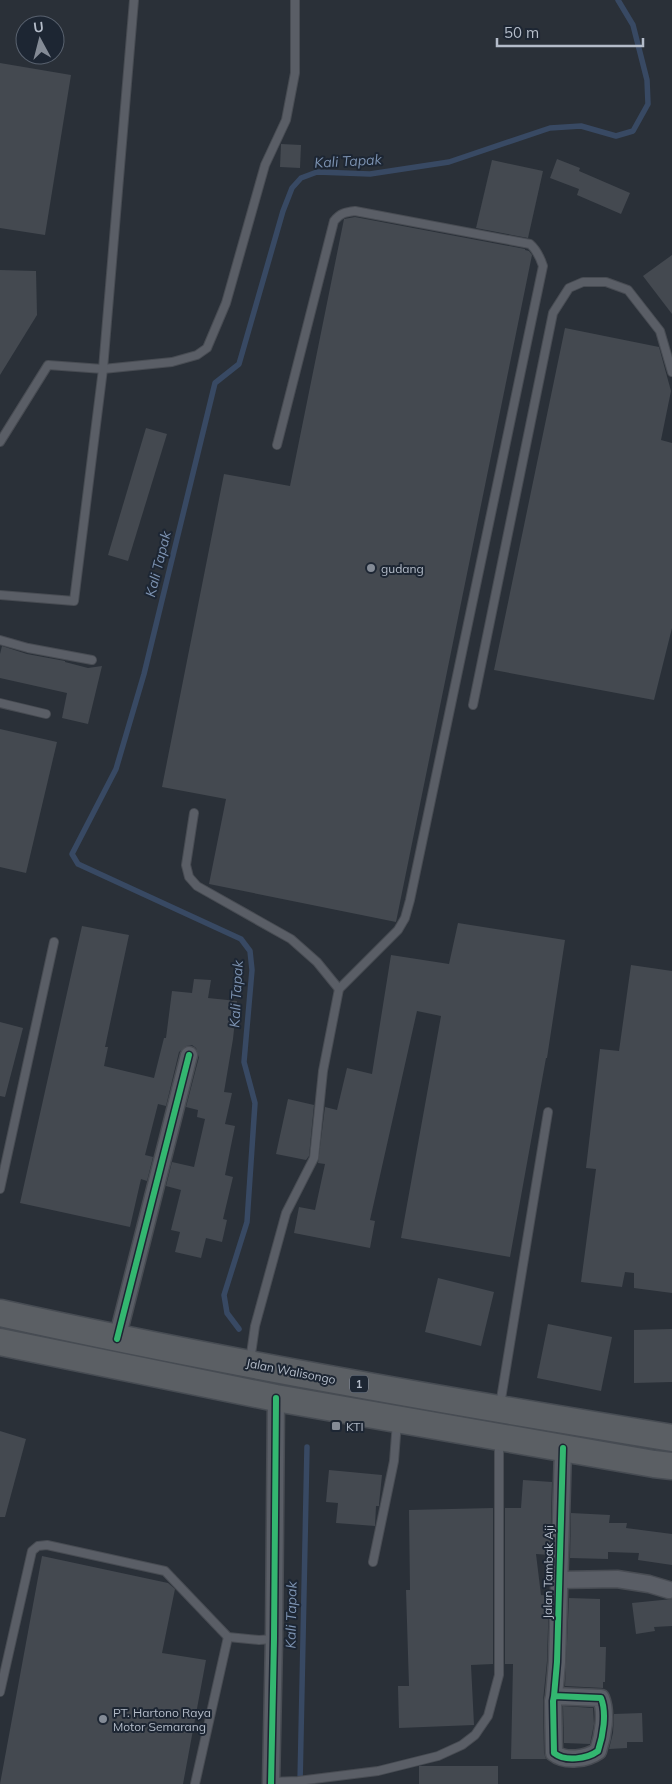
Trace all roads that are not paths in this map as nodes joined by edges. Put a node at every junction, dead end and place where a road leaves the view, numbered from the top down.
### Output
1 (134, 0) edge
2 (295, 0) edge
3 (103, 369) junction
4 (672, 372) edge
5 (0, 442) edge
6 (277, 445) dead end
7 (0, 595) edge
8 (0, 640) edge
9 (92, 660) dead end
10 (0, 703) edge
11 (473, 706) dead end
12 (46, 714) dead end
13 (194, 813) dead end
14 (54, 942) dead end
15 (339, 988) junction
16 (189, 1055) dead end
17 (548, 1112) dead end
18 (0, 1189) edge
19 (0, 1313) edge
20 (117, 1339) junction
21 (0, 1342) edge
22 (250, 1363) junction
23 (276, 1398) junction
24 (500, 1410) junction
25 (397, 1420) junction
26 (499, 1438) junction
27 (672, 1438) edge
28 (563, 1448) junction
29 (672, 1466) edge
30 (373, 1562) dead end
31 (559, 1580) junction
32 (669, 1590) dead end
33 (228, 1637) junction
34 (274, 1639) junction
35 (0, 1692) edge
36 (554, 1696) junction
37 (271, 1783) edge
38 (195, 1784) edge

1 - 3 lane
2 - 3 lane
3 - 5 lane
3 - 7 lane
4 - 11 lane
6 - 15 lane
8 - 9 lane
10 - 12 lane
13 - 15 lane
14 - 18 lane
15 - 22 lane
16 - 20 street
17 - 24 lane
19 - 20 highway, Jalan Walisongo / 1
20 - 22 highway, Jalan Walisongo / 1
21 - 23 highway
22 - 24 highway, Jalan Walisongo / 1
23 - 25 highway
23 - 34 street
24 - 27 highway, Jalan Walisongo / 1
25 - 26 highway
25 - 30 lane
26 - 28 highway
26 - 37 lane
28 - 29 highway
28 - 31 street, Jalan Tambak Aji
31 - 32 street, Jalan Tambak Aji
31 - 36 street, Jalan Tambak Aji
33 - 34 lane
33 - 35 lane
33 - 38 lane
34 - 37 street
36 - 36 street, Jalan Tambak Aji

